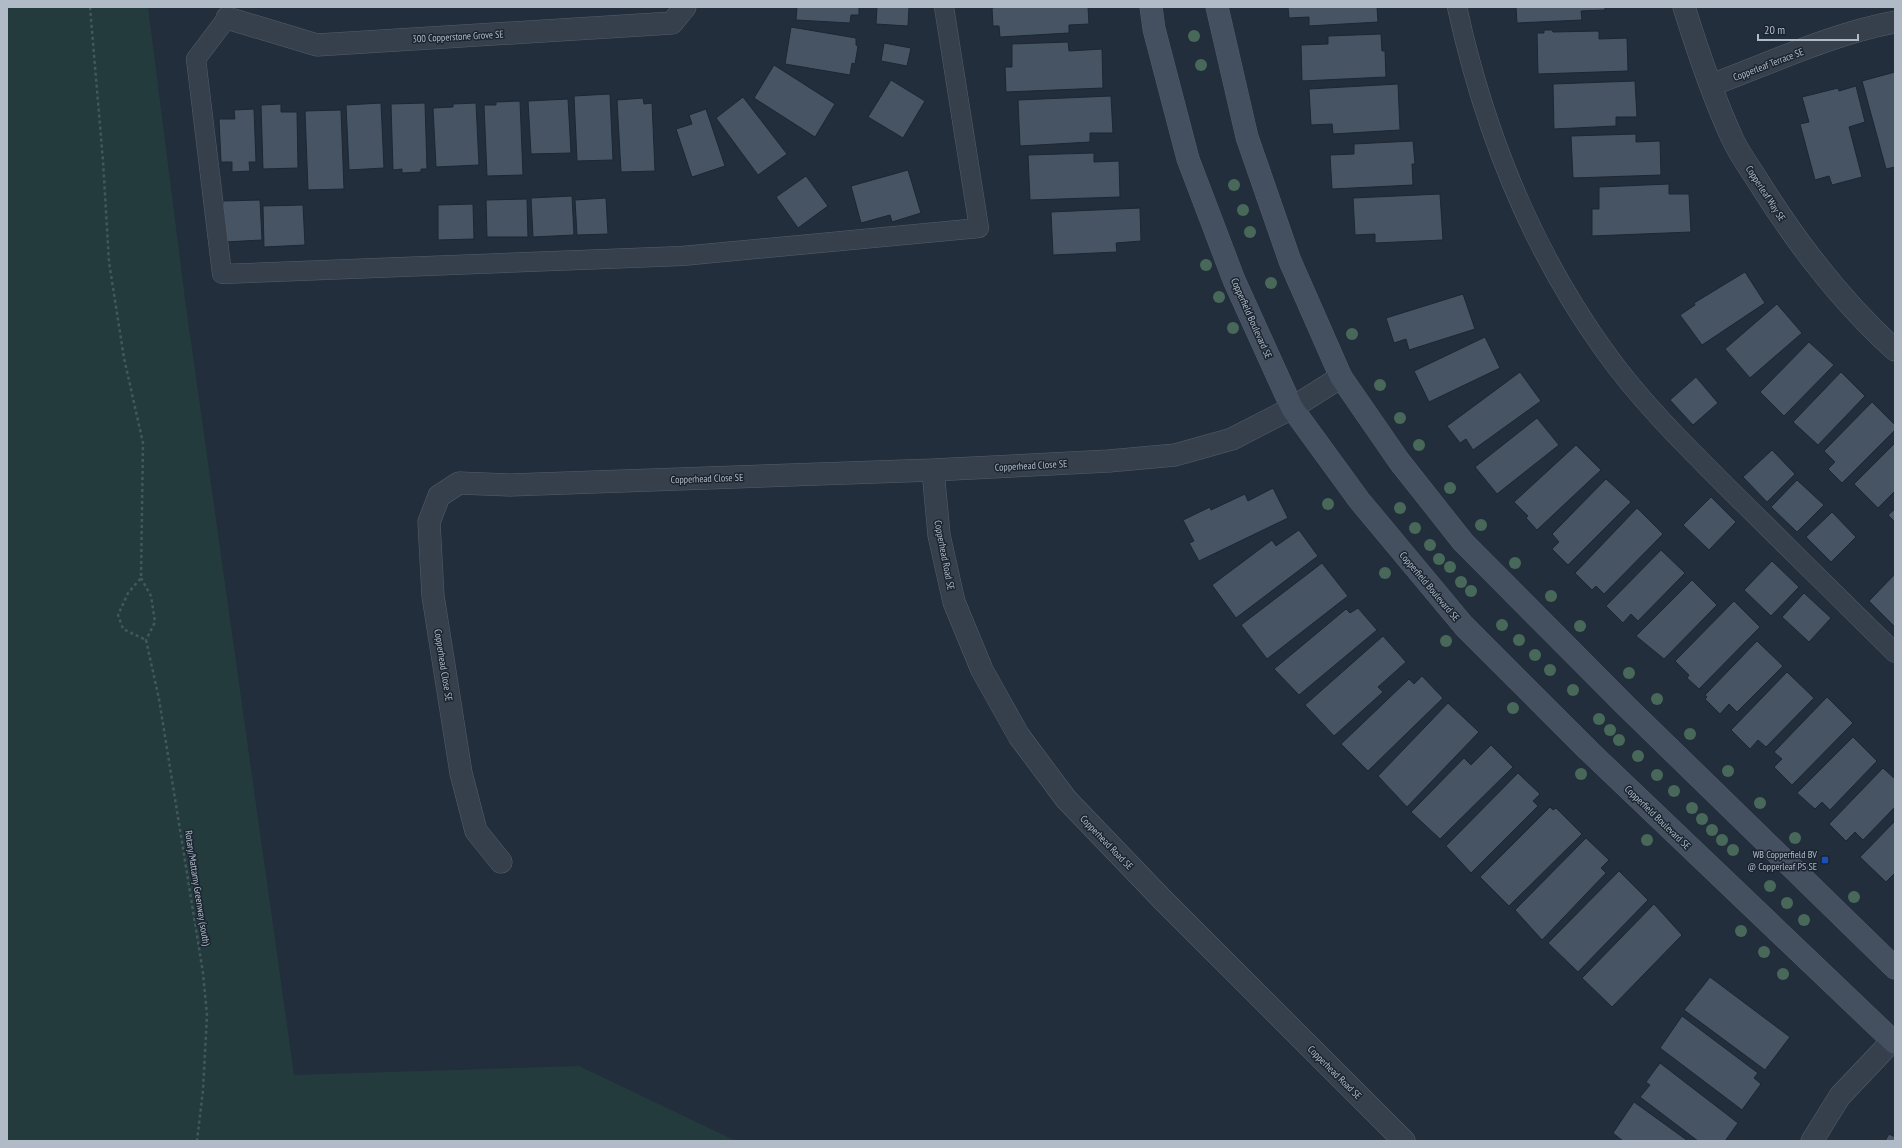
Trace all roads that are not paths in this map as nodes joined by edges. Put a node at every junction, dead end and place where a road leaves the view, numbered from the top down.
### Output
1 (685, 7) edge
2 (944, 7) edge
3 (1151, 7) edge
4 (1217, 7) edge
5 (1457, 7) edge
6 (1684, 7) edge
7 (227, 18) joint
8 (1895, 22) edge
9 (1710, 86) junction
10 (1895, 350) edge
11 (1341, 377) junction
12 (1292, 408) junction
13 (933, 470) junction
14 (1895, 653) edge
15 (501, 862) dead end
16 (1895, 968) edge
17 (1894, 1041) edge
18 (1404, 1141) edge
19 (1812, 1141) edge

1 - 7 street, 300 Copperstone Grove SE
2 - 7 lane
3 - 12 street, Copperfield Boulevard SE
4 - 11 street
5 - 14 lane
6 - 9 street, Copperleaf Way SE
8 - 9 street, Copperleaf Terrace SE
9 - 10 street, Copperleaf Way SE
11 - 12 street, Copperhead Close SE
11 - 16 street
12 - 13 street, Copperhead Close SE
12 - 17 street, Copperfield Boulevard SE
13 - 15 street, Copperhead Close SE
13 - 18 street, Copperhead Road SE
17 - 19 street

